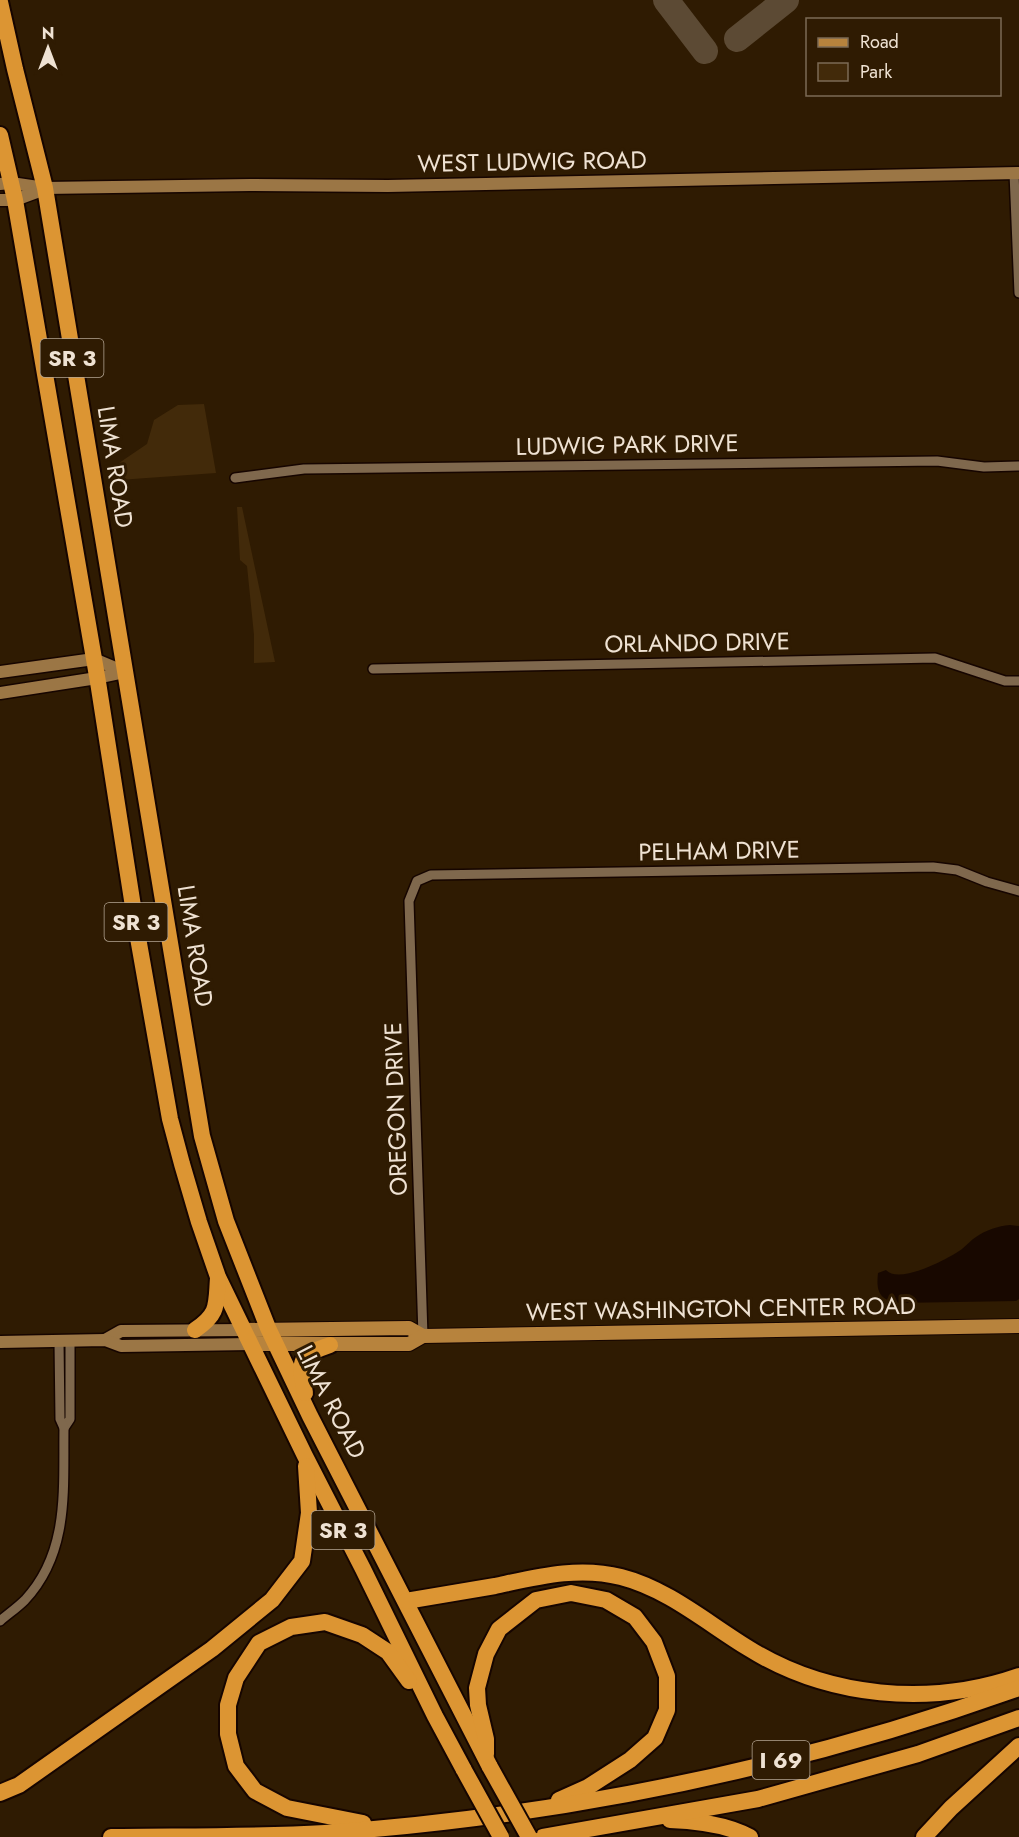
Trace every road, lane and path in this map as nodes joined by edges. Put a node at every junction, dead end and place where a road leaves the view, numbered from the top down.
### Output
1 (0, 2) edge
2 (0, 135) edge
3 (1017, 173) edge
4 (45, 188) junction
5 (7, 192) edge
6 (1019, 293) edge
7 (1019, 466) edge
8 (235, 478) dead end
9 (94, 659) junction
10 (373, 669) dead end
11 (0, 672) edge
12 (125, 672) junction
13 (97, 678) junction
14 (1019, 681) edge
15 (0, 693) edge
16 (417, 882) joint
17 (1019, 891) edge
18 (219, 1278) junction
19 (1019, 1326) edge
20 (268, 1328) junction
21 (195, 1330) junction
22 (423, 1336) junction
23 (247, 1337) junction
24 (105, 1340) junction
25 (65, 1341) junction
26 (0, 1342) edge
27 (275, 1344) junction
28 (330, 1346) junction
29 (308, 1412) junction
30 (305, 1456) junction
31 (406, 1601) junction
32 (0, 1621) edge
33 (1019, 1676) edge
34 (1019, 1688) edge
35 (435, 1716) junction
36 (1019, 1718) edge
37 (1019, 1746) edge
38 (488, 1764) junction
39 (0, 1793) edge
40 (537, 1809) junction
41 (637, 1821) junction
42 (388, 1827) junction
43 (111, 1837) edge
44 (501, 1837) edge
45 (529, 1837) edge
46 (543, 1837) edge
47 (750, 1837) edge
48 (924, 1837) edge

1 - 4 highway, LIMA ROAD / SR 3
2 - 5 highway, LIMA ROAD / SR 3
3 - 4 main road, WEST LUDWIG ROAD
3 - 6 street
4 - 5 main road, WEST LUDWIG ROAD
4 - 12 highway, LIMA ROAD / SR 3
5 - 9 highway, LIMA ROAD / SR 3
7 - 8 street, LUDWIG PARK DRIVE
9 - 11 main road
9 - 12 main road
9 - 13 highway, LIMA ROAD / SR 3
10 - 14 street, ORLANDO DRIVE
12 - 13 main road
12 - 20 highway, LIMA ROAD / SR 3
13 - 15 main road
13 - 18 highway, LIMA ROAD / SR 3
16 - 17 street, PELHAM DRIVE
16 - 22 street, OREGON DRIVE
18 - 21 highway
18 - 23 highway, LIMA ROAD / SR 3
19 - 22 main road, WEST WASHINGTON CENTER ROAD
20 - 22 main road, WEST WASHINGTON CENTER ROAD
20 - 23 main road, WEST WASHINGTON CENTER ROAD
20 - 27 highway, LIMA ROAD / SR 3
21 - 23 main road, WEST WASHINGTON CENTER ROAD
21 - 24 main road, WEST WASHINGTON CENTER ROAD
22 - 28 main road, WEST WASHINGTON CENTER ROAD
23 - 24 main road, WEST WASHINGTON CENTER ROAD
23 - 27 main road, WEST WASHINGTON CENTER ROAD
23 - 30 highway, LIMA ROAD / SR 3
24 - 25 main road, WEST WASHINGTON CENTER ROAD
25 - 26 main road, WEST WASHINGTON CENTER ROAD
25 - 32 street
27 - 28 main road, WEST WASHINGTON CENTER ROAD
27 - 29 highway, LIMA ROAD / SR 3
28 - 29 highway
29 - 31 highway, LIMA ROAD / SR 3
30 - 35 highway, LIMA ROAD / SR 3
30 - 39 highway
31 - 33 highway
31 - 38 highway, LIMA ROAD / SR 3
34 - 40 highway, I 69
35 - 42 highway
35 - 44 highway, LIMA ROAD, bridge
36 - 41 highway, I 69
37 - 48 highway
38 - 40 highway
38 - 45 highway, LIMA ROAD, bridge
40 - 42 highway, I 69
41 - 46 highway, I 69
41 - 47 highway
42 - 43 highway, I 69

